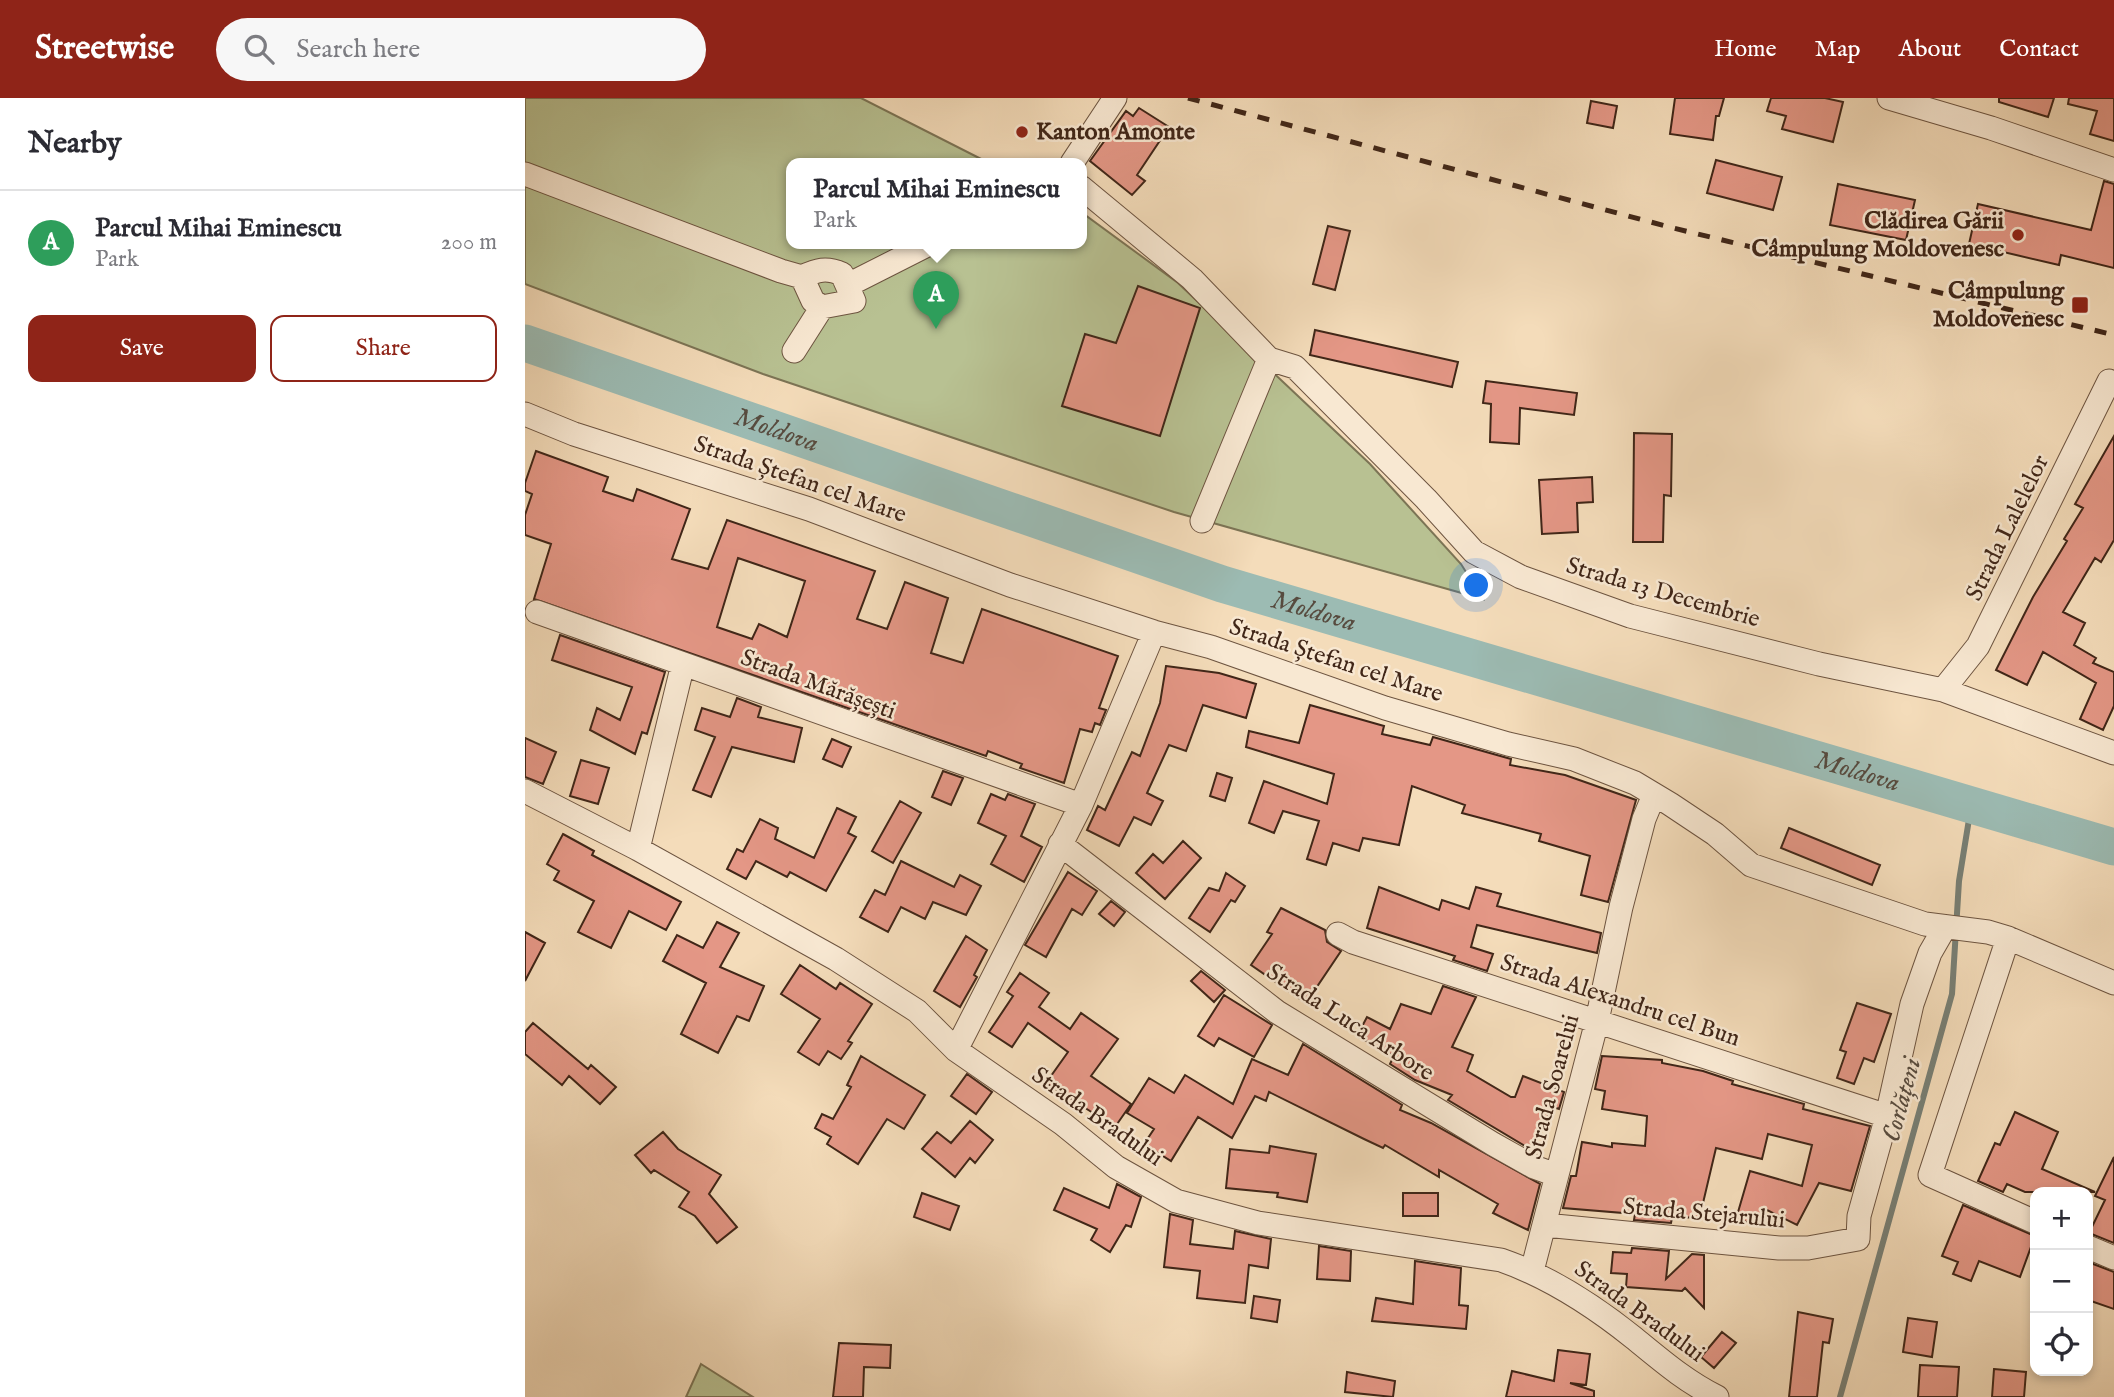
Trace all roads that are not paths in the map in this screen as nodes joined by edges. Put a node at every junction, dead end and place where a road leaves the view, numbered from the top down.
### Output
1 (1115, 98) edge
2 (1889, 98) edge
3 (1075, 158) edge
4 (2114, 170) edge
5 (525, 173) edge
6 (1087, 192) edge
7 (919, 249) edge
8 (802, 277) junction
9 (848, 285) junction
10 (823, 307) junction
11 (794, 351) dead end
12 (1269, 359) junction
13 (2109, 381) dead end
14 (525, 414) edge
15 (1202, 521) dead end
16 (537, 612) dead end
17 (1154, 632) junction
18 (683, 664) junction
19 (1943, 690) junction
20 (2114, 753) edge
21 (525, 791) edge
22 (1654, 795) junction
23 (1081, 806) junction
24 (1060, 844) junction
25 (638, 849) junction
26 (1945, 927) junction
27 (1338, 934) dead end
28 (2008, 938) junction
29 (2114, 983) edge
30 (1598, 1021) junction
31 (956, 1050) junction
32 (1887, 1116) junction
33 (1556, 1175) junction
34 (2030, 1220) edge
35 (1545, 1225) junction
36 (2093, 1249) edge
37 (2114, 1258) edge
38 (1532, 1271) junction
39 (1717, 1397) edge

1 - 3 street
2 - 4 street
5 - 8 street
6 - 12 street, Strada 13 Decembrie
7 - 9 street
8 - 9 street
8 - 10 street
9 - 10 street
10 - 11 street
12 - 15 street
12 - 19 street, Strada 13 Decembrie
13 - 19 street, Strada Lalelelor
14 - 17 street, Strada Ștefan cel Mare
16 - 18 street, Strada Mărășești
17 - 22 street, Strada Ștefan cel Mare
17 - 23 street
18 - 23 street, Strada Mărășești
18 - 25 street
19 - 20 street, Strada 13 Decembrie
21 - 25 street, Strada Bradului
22 - 26 street, Strada Ștefan cel Mare
22 - 30 street, Strada Soarelui
23 - 24 street
24 - 31 street
24 - 33 street, Strada Luca Arbore
25 - 31 street, Strada Bradului
26 - 28 street, Strada Ștefan cel Mare
26 - 32 street
27 - 30 street, Strada Alexandru cel Bun
28 - 29 street, Strada Ștefan cel Mare
28 - 34 street
30 - 32 street, Strada Alexandru cel Bun
30 - 33 street, Strada Soarelui
31 - 38 street, Strada Bradului
32 - 35 street, Strada Stejarului
33 - 35 street, Strada Soarelui
35 - 38 street, Strada Soarelui
36 - 37 street
38 - 39 street, Strada Bradului

